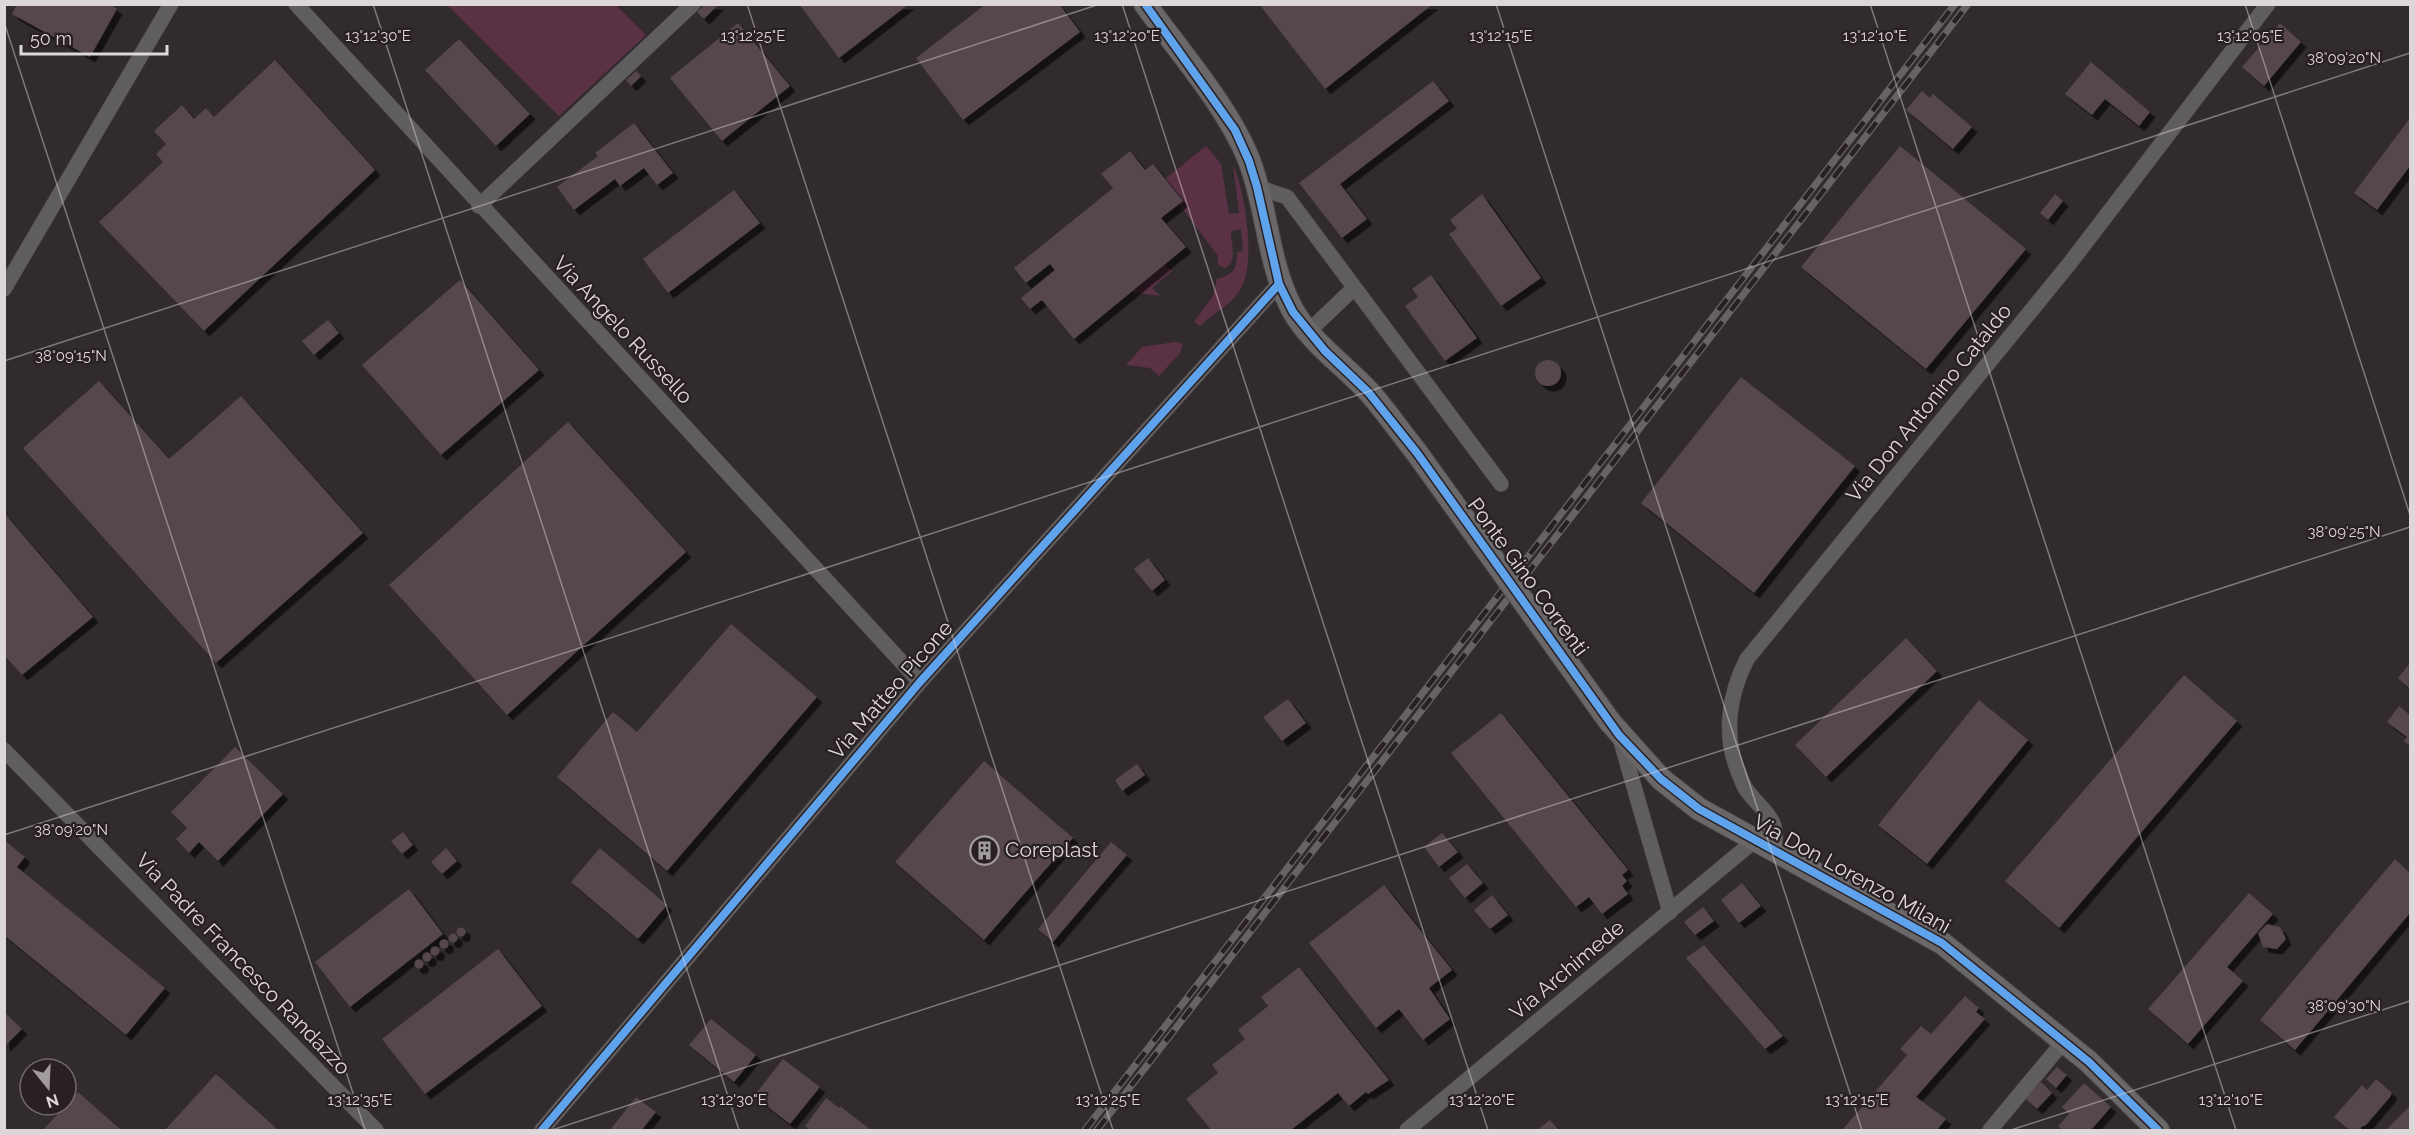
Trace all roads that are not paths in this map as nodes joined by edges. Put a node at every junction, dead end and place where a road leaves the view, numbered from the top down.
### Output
1 (171, 4) edge
2 (296, 4) edge
3 (693, 4) edge
4 (1145, 4) edge
5 (2268, 4) edge
6 (1257, 187) junction
7 (479, 206) junction
8 (1279, 284) junction
9 (1354, 288) junction
10 (4, 289) edge
11 (1308, 332) junction
12 (1502, 484) dead end
13 (920, 682) junction
14 (1614, 729) junction
15 (4, 750) edge
16 (1754, 841) junction
17 (1774, 852) junction
18 (1671, 912) junction
19 (2064, 1041) junction
20 (376, 1131) edge
21 (542, 1131) edge
22 (1407, 1131) edge
23 (1990, 1131) edge
24 (2158, 1131) edge

1 - 10 street
2 - 7 street, Via Angelo Russello
3 - 7 street
4 - 6 street
5 - 17 street, Via Don Antonino Cataldo
6 - 8 street
6 - 9 street
7 - 13 street, Via Angelo Russello
8 - 11 street
8 - 13 street, Via Matteo Picone
9 - 11 street
9 - 12 street
11 - 14 street, Ponte Gino Correnti, bridge
13 - 21 street, Via Matteo Picone
14 - 16 street, Via Don Lorenzo Milani
14 - 18 street
15 - 20 street, Via Padre Francesco Randazzo
16 - 17 street, Via Don Lorenzo Milani
16 - 18 street, Via Archimede
17 - 19 street, Via Don Lorenzo Milani
18 - 22 street, Via Archimede
19 - 23 street
19 - 24 street, Via Don Lorenzo Milani

